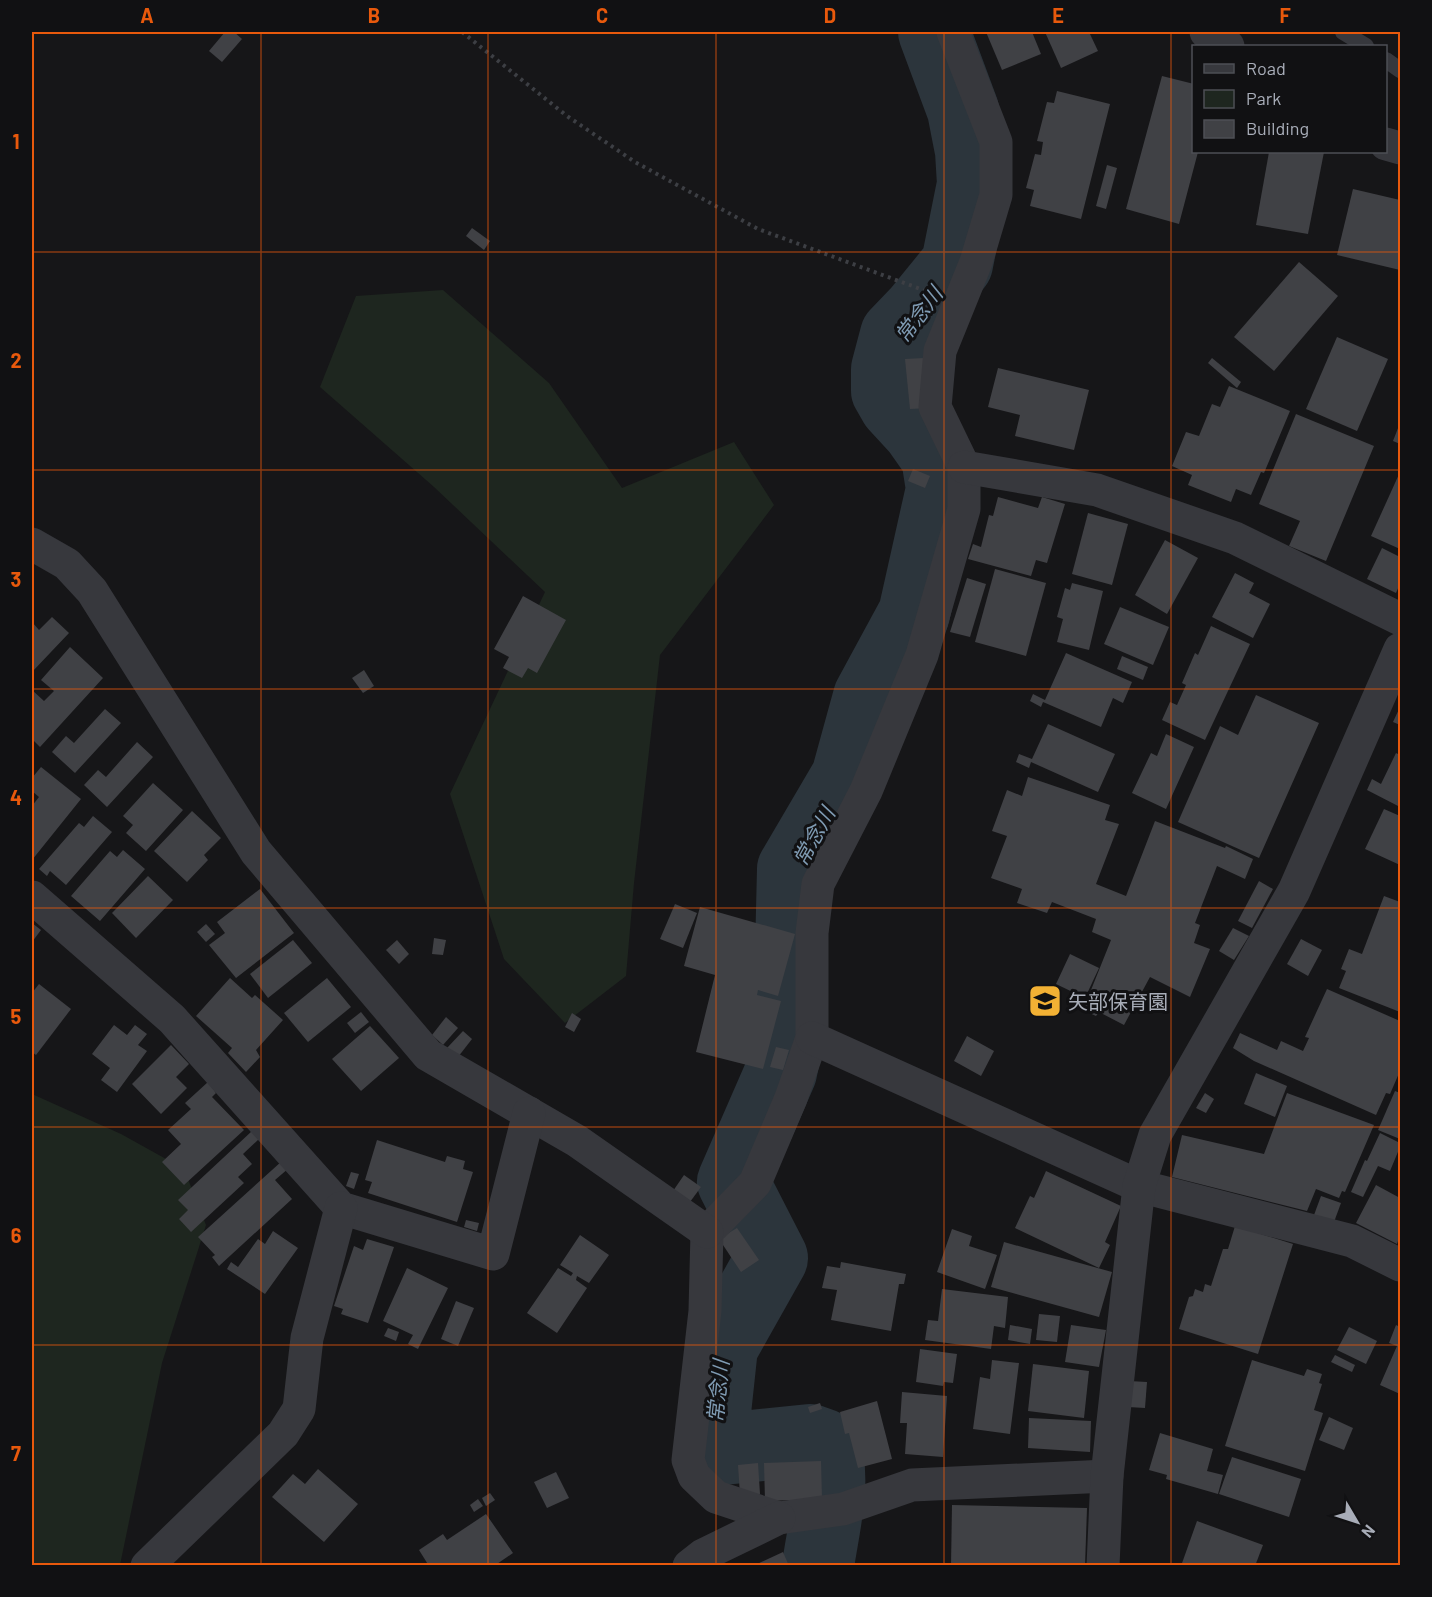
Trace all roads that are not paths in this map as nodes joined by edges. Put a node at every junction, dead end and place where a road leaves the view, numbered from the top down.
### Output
1 (953, 32) edge
2 (1206, 32) edge
3 (1343, 32) edge
4 (1226, 45) edge
5 (1363, 45) edge
6 (1387, 61) edge
7 (1401, 70) edge
8 (964, 467) junction
9 (32, 544) edge
10 (1401, 619) edge
11 (1401, 649) edge
12 (32, 897) edge
13 (812, 1038) junction
14 (529, 1113) junction
15 (1138, 1186) junction
16 (341, 1208) junction
17 (707, 1232) junction
18 (1401, 1265) edge
19 (1107, 1476) junction
20 (779, 1518) junction
21 (686, 1565) edge
22 (147, 1566) edge
23 (1103, 1566) edge

1 - 8 street
2 - 4 street
3 - 5 lane
6 - 7 lane
8 - 10 street
8 - 13 street
9 - 14 street
11 - 15 street
12 - 16 street
13 - 15 street
13 - 17 street
14 - 16 street
14 - 17 street
15 - 18 street
15 - 19 street
16 - 22 street
17 - 20 street
19 - 20 street
19 - 23 street
20 - 21 street

